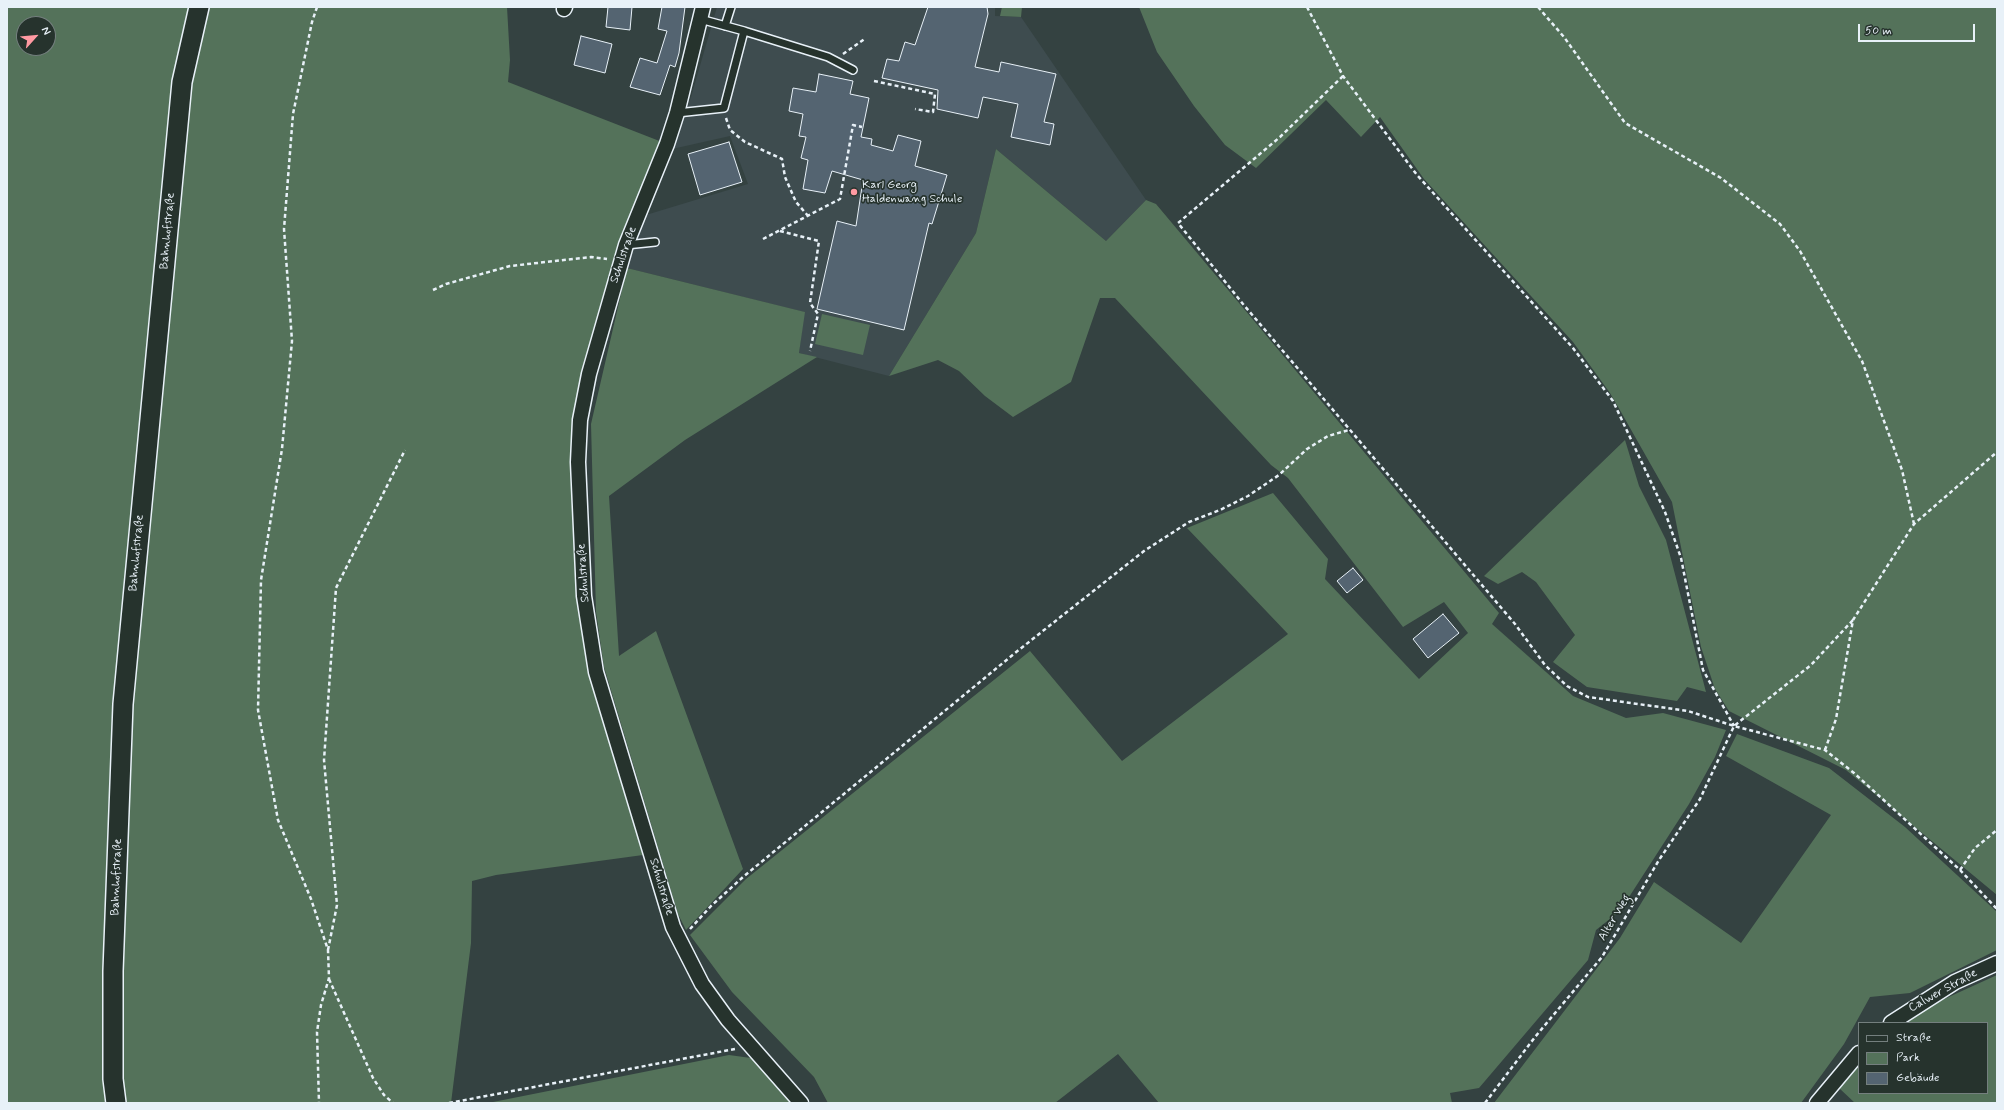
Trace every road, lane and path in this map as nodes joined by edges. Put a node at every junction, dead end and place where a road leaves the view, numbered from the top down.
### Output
1 (199, 7) edge
2 (317, 7) edge
3 (731, 7) edge
4 (1307, 7) edge
5 (1538, 7) edge
6 (701, 13) edge
7 (725, 26) junction
8 (744, 31) junction
9 (866, 38) dead end
10 (834, 60) junction
11 (853, 70) dead end
12 (1342, 76) junction
13 (874, 81) dead end
14 (724, 108) junction
15 (915, 109) dead end
16 (677, 113) junction
17 (862, 126) dead end
18 (809, 217) junction
19 (779, 231) junction
20 (763, 239) dead end
21 (655, 242) dead end
22 (626, 245) junction
23 (622, 260) junction
24 (433, 290) dead end
25 (810, 351) dead end
26 (1349, 430) junction
27 (405, 450) dead end
28 (1997, 452) edge
29 (1914, 524) junction
30 (1854, 620) junction
31 (1734, 726) junction
32 (1825, 750) junction
33 (1997, 830) edge
34 (1960, 870) junction
35 (1997, 909) edge
36 (678, 937) junction
37 (328, 950) junction
38 (1997, 963) edge
39 (329, 978) junction
40 (1893, 1022) edge
41 (752, 1046) junction
42 (1858, 1054) edge
43 (116, 1103) edge
44 (319, 1103) edge
45 (393, 1103) edge
46 (449, 1103) edge
47 (801, 1103) edge
48 (1485, 1103) edge
49 (1817, 1103) edge

1 - 43 street, Bahnhofstraße
2 - 37 path
3 - 7 lane
4 - 12 path
5 - 29 path
6 - 7 lane
6 - 16 street, Schulstraße
7 - 8 lane
8 - 10 lane
8 - 14 lane
9 - 10 path
10 - 11 lane
12 - 26 path
12 - 31 path
13 - 15 path
14 - 16 lane
14 - 18 path
16 - 22 street, Schulstraße
17 - 18 path
18 - 19 path
19 - 20 path
19 - 25 path
21 - 22 lane
22 - 23 street, Schulstraße
23 - 24 path
23 - 36 street, Schulstraße
26 - 31 path
26 - 36 path
27 - 37 path
28 - 29 path
29 - 30 path
30 - 31 path
30 - 32 path
31 - 32 path
31 - 48 path, Alter Weg
32 - 34 path
33 - 34 path
34 - 35 path
36 - 41 street, Schulstraße
37 - 39 path
38 - 40 street, Calwer Straße
39 - 44 path
39 - 45 path
41 - 46 path
41 - 47 street, Schulstraße
42 - 49 street

